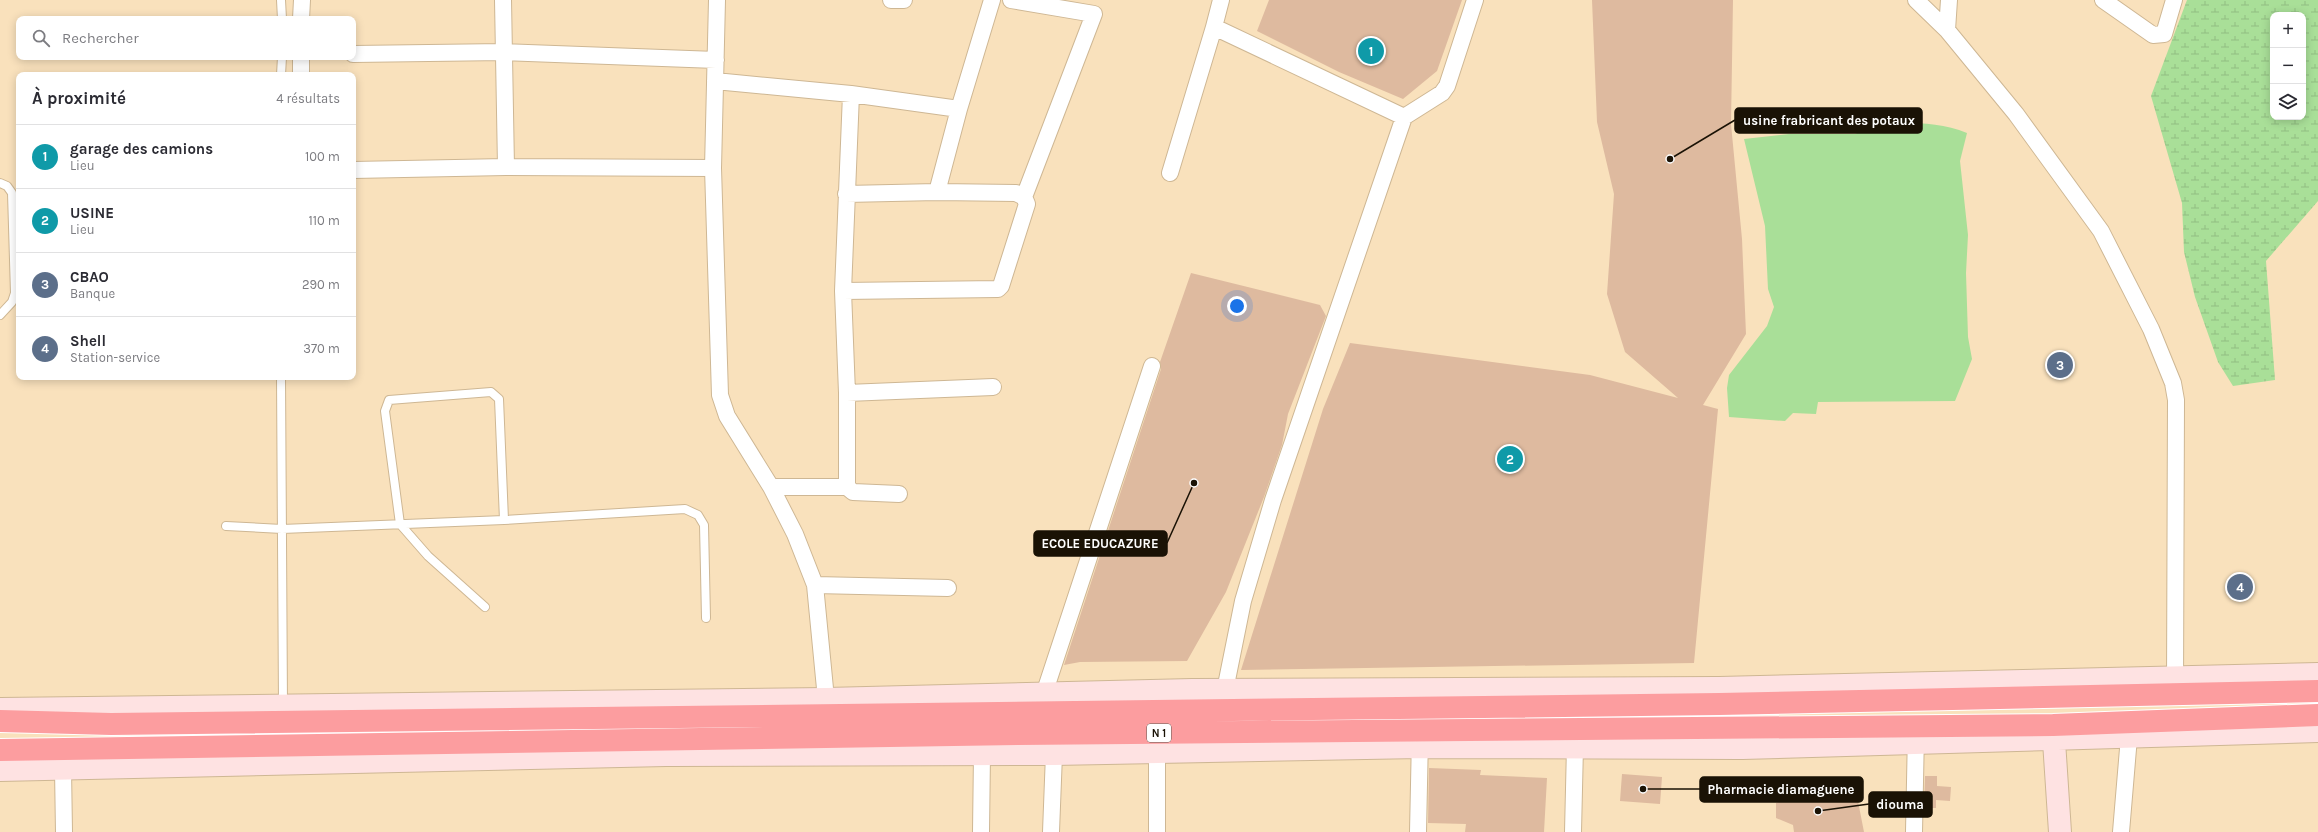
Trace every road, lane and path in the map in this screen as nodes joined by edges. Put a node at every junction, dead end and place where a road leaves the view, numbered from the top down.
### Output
1 (281, 0) edge
2 (302, 0) edge
3 (503, 0) edge
4 (717, 0) edge
5 (892, 0) edge
6 (904, 0) edge
7 (992, 0) edge
8 (1011, 0) edge
9 (1221, 0) edge
10 (1475, 0) edge
11 (1916, 0) edge
12 (1949, 0) edge
13 (2103, 0) edge
14 (2174, 0) edge
15 (282, 16) edge
16 (301, 16) edge
17 (1214, 26) junction
18 (1947, 30) junction
19 (504, 52) junction
20 (356, 54) edge
21 (282, 60) edge
22 (301, 60) edge
23 (716, 60) junction
24 (281, 72) edge
25 (301, 72) edge
26 (715, 81) junction
27 (851, 94) junction
28 (959, 109) junction
29 (1404, 117) junction
30 (506, 167) junction
31 (712, 168) junction
32 (356, 170) edge
33 (1170, 173) dead end
34 (0, 183) edge
35 (937, 192) junction
36 (846, 194) junction
37 (1024, 197) junction
38 (843, 291) junction
39 (0, 315) edge
40 (1152, 366) dead end
41 (281, 380) edge
42 (993, 387) dead end
43 (847, 393) junction
44 (771, 487) junction
45 (847, 487) junction
46 (899, 494) dead end
47 (504, 520) junction
48 (400, 524) junction
49 (226, 526) dead end
50 (282, 529) junction
51 (816, 585) junction
52 (948, 588) dead end
53 (485, 607) dead end
54 (706, 618) dead end
55 (2318, 674) edge
56 (2175, 686) junction
57 (2318, 692) edge
58 (1044, 694) junction
59 (826, 699) junction
60 (1223, 701) junction
61 (284, 706) junction
62 (0, 709) edge
63 (2318, 715) edge
64 (0, 722) edge
65 (2318, 731) edge
66 (2054, 732) junction
67 (1916, 735) junction
68 (2129, 737) junction
69 (1420, 739) junction
70 (1575, 746) junction
71 (0, 750) edge
72 (1157, 752) junction
73 (982, 754) junction
74 (1054, 754) junction
75 (63, 769) junction
76 (0, 770) edge
77 (64, 832) edge
78 (981, 832) edge
79 (1051, 832) edge
80 (1157, 832) edge
81 (1418, 832) edge
82 (1573, 832) edge
83 (1914, 832) edge
84 (2060, 832) edge
85 (2121, 832) edge

1 - 15 lane
2 - 16 street
3 - 19 street
4 - 23 street
5 - 6 street
7 - 28 street
8 - 37 street
9 - 17 street
10 - 29 street
11 - 18 street
12 - 18 street
13 - 14 street
17 - 29 street
17 - 33 street
18 - 56 street
19 - 20 street
19 - 23 street
19 - 30 street
21 - 24 lane
22 - 25 street
23 - 26 street
26 - 27 street
26 - 31 street
27 - 28 street
27 - 36 street
28 - 35 street
29 - 60 street
30 - 31 street
30 - 32 street
31 - 44 street
34 - 39 lane
35 - 36 street
35 - 37 street
36 - 38 street
37 - 38 street
38 - 43 street
40 - 58 street
41 - 50 lane
42 - 43 street
43 - 45 street
44 - 45 street
44 - 51 street
45 - 46 street
47 - 48 lane
47 - 48 lane
47 - 54 lane
48 - 50 lane
48 - 53 lane
49 - 50 lane
50 - 61 lane
51 - 52 street
51 - 59 street
55 - 56 street
56 - 57 highway, N 1
56 - 60 highway, N 1
58 - 59 street
58 - 60 street
59 - 61 street
60 - 64 highway, N 1
61 - 62 street
63 - 66 highway, N 1
65 - 68 street
66 - 67 highway, N 1
66 - 68 street
66 - 84 street
67 - 69 highway, N 1
67 - 70 street
67 - 83 street
68 - 85 street
69 - 70 street
69 - 71 highway, N 1
69 - 72 street
69 - 81 street
70 - 82 street
72 - 74 street
72 - 80 street
73 - 74 street
73 - 75 street
73 - 78 street
74 - 79 street
75 - 76 street
75 - 77 street

